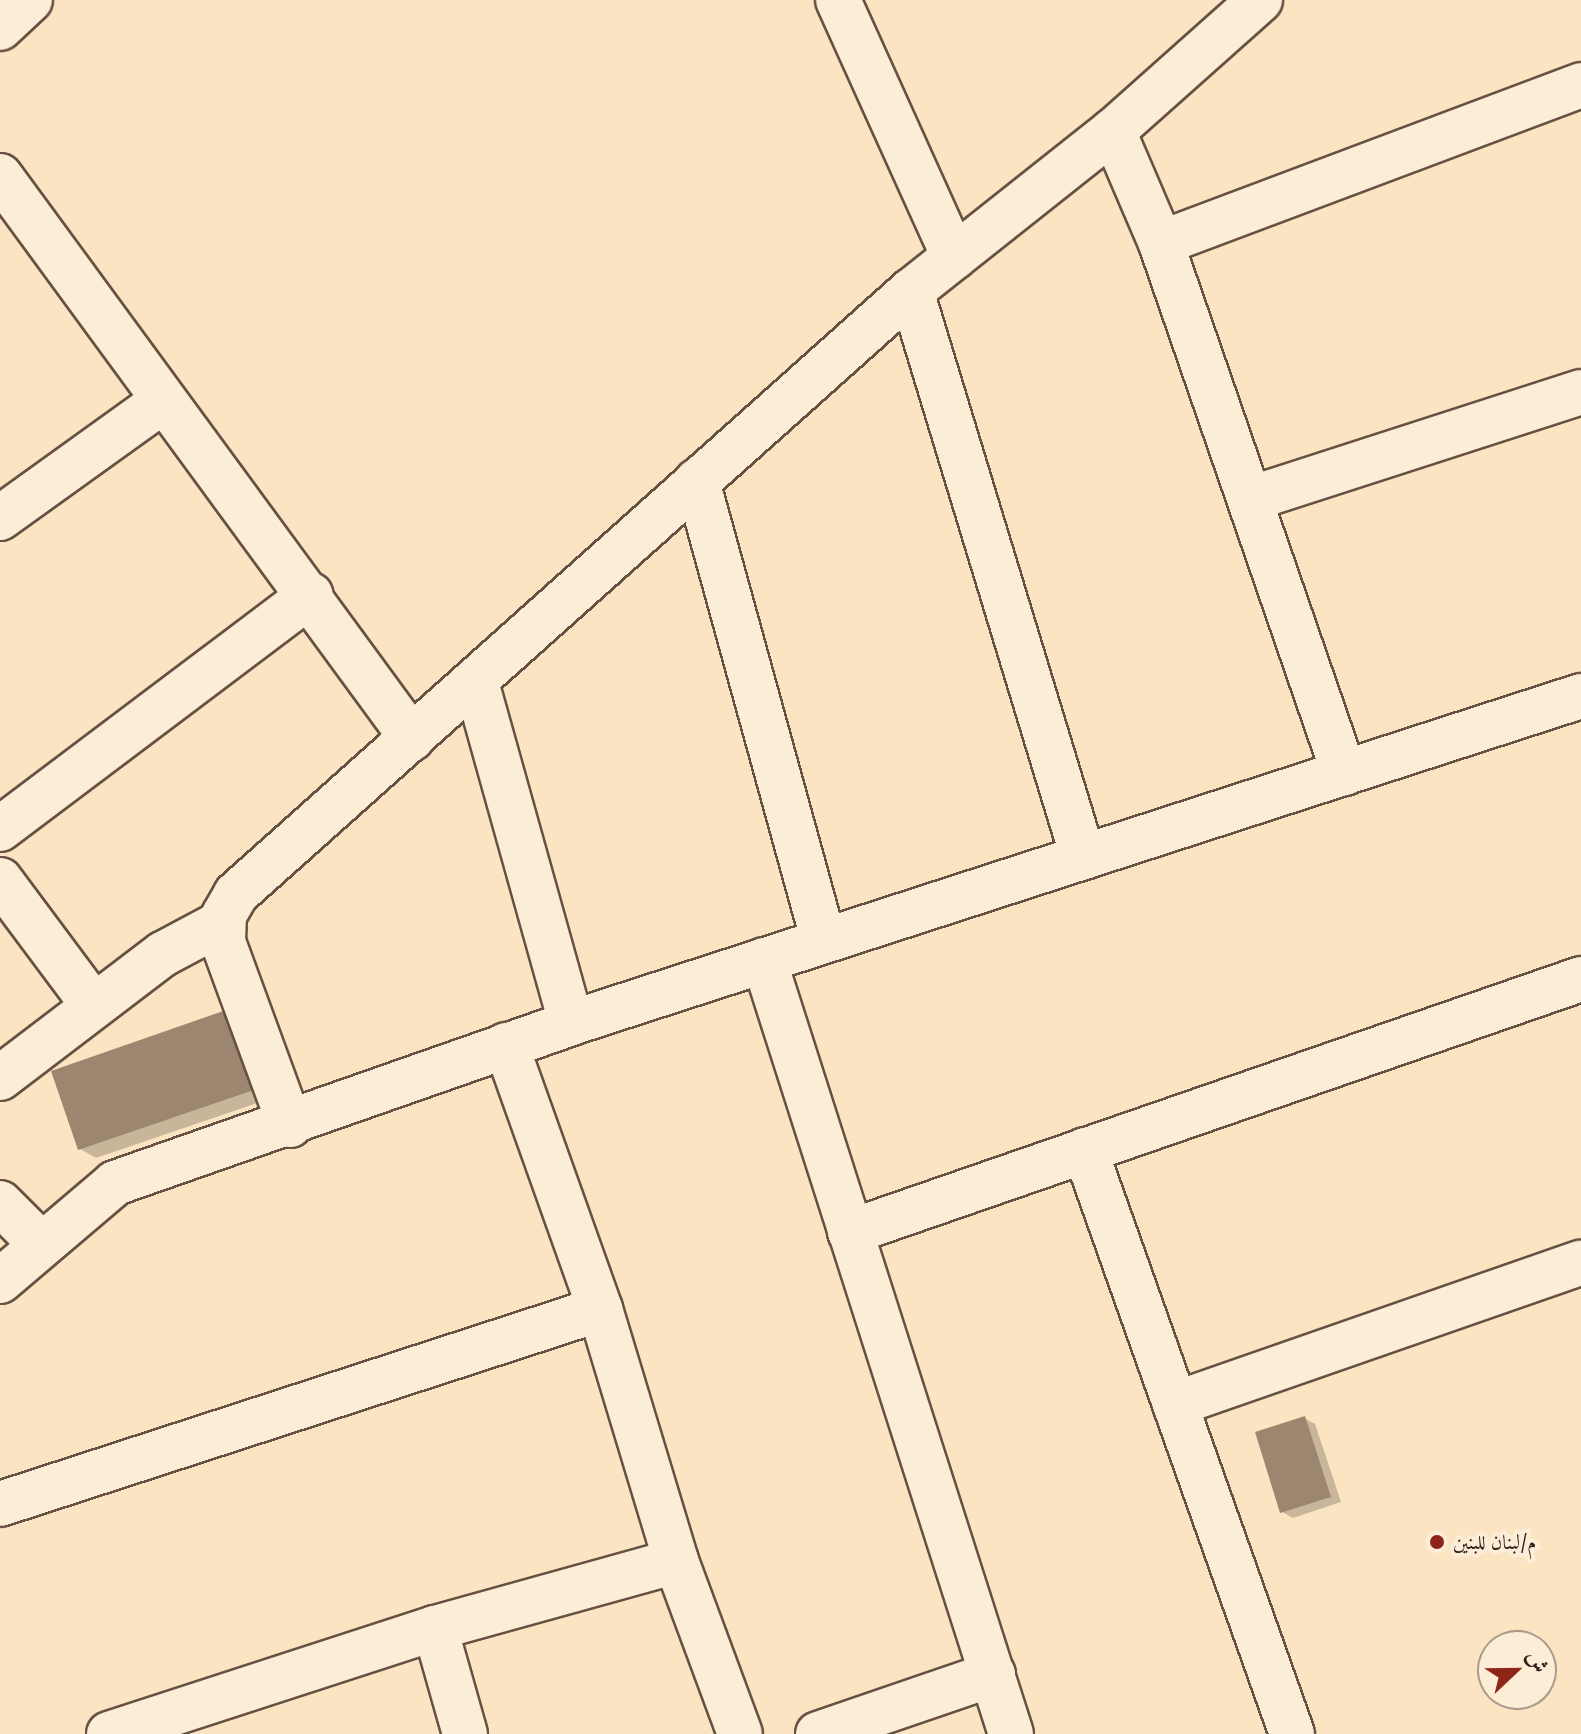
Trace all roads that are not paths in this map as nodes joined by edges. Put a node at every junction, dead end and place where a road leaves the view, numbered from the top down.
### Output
1 (30, 0) edge
2 (838, 0) edge
3 (1260, 0) edge
4 (0, 28) edge
5 (1581, 85) edge
6 (1113, 131) junction
7 (0, 176) edge
8 (1161, 243) junction
9 (954, 257) junction
10 (911, 291) junction
11 (1581, 392) edge
12 (163, 401) junction
13 (697, 481) junction
14 (1250, 499) junction
15 (0, 518) edge
16 (311, 595) junction
17 (476, 682) junction
18 (1581, 696) edge
19 (412, 738) junction
20 (1344, 773) junction
21 (0, 829) edge
22 (1083, 857) junction
23 (0, 880) edge
24 (223, 922) junction
25 (824, 941) junction
26 (764, 960) junction
27 (1581, 979) edge
28 (94, 1006) junction
29 (571, 1023) junction
30 (506, 1045) junction
31 (0, 1078) edge
32 (290, 1125) junction
33 (1085, 1150) junction
34 (0, 1203) edge
35 (850, 1232) junction
36 (42, 1245) junction
37 (1581, 1263) edge
38 (0, 1281) edge
39 (600, 1309) junction
40 (1175, 1404) junction
41 (0, 1504) edge
42 (676, 1561) junction
43 (435, 1628) junction
44 (993, 1674) junction
45 (109, 1734) edge
46 (465, 1734) edge
47 (740, 1734) edge
48 (818, 1734) edge
49 (1011, 1734) edge
50 (1292, 1734) edge

1 - 4 street
2 - 9 street
3 - 6 street
5 - 8 street
6 - 8 street
6 - 9 street
7 - 12 street
8 - 14 street
9 - 10 street
10 - 13 street
10 - 22 street
11 - 14 street
12 - 15 street
12 - 16 street
13 - 17 street
13 - 25 street
14 - 20 street
16 - 19 street
16 - 21 street
17 - 19 street
17 - 29 street
18 - 20 street
19 - 24 street
20 - 22 street
22 - 25 street
23 - 28 street
24 - 28 street
24 - 32 street
25 - 26 street
26 - 29 street
26 - 35 street
27 - 33 street
28 - 31 street
29 - 30 street
30 - 32 street
30 - 39 street
32 - 36 street
33 - 35 street
33 - 40 street
34 - 36 street
35 - 44 street
36 - 38 street
37 - 40 street
39 - 41 street
39 - 42 street
40 - 50 street
42 - 43 street
42 - 47 street
43 - 45 street
43 - 46 street
44 - 48 street
44 - 49 street

